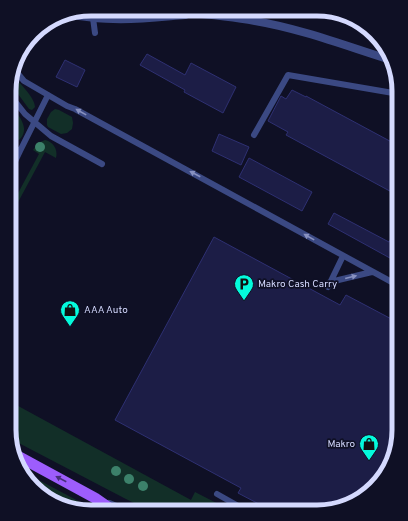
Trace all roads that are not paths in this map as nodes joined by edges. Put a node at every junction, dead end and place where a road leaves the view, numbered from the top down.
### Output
1 (91, 16) edge
2 (180, 16) edge
3 (217, 16) edge
4 (95, 33) dead end
5 (384, 58) edge
6 (18, 74) edge
7 (392, 93) edge
8 (48, 95) junction
9 (16, 103) edge
10 (34, 123) junction
11 (254, 135) dead end
12 (16, 149) edge
13 (20, 151) junction
14 (16, 159) edge
15 (102, 164) dead end
16 (343, 256) junction
17 (372, 272) junction
18 (392, 282) edge
19 (22, 458) edge
20 (217, 494) dead end
21 (95, 498) junction
22 (105, 505) edge
23 (112, 505) edge
24 (237, 505) edge

1 - 2 street
1 - 4 lane
3 - 5 street
6 - 8 lane
7 - 11 lane
8 - 10 lane
16 -> 8 lane
9 - 10 lane
10 - 13 lane
10 - 15 lane
12 - 13 lane
13 - 14 lane
16 - 17 lane
16 -> 17 lane
17 - 18 lane
21 -> 19 main road
20 - 24 lane
21 - 22 main road
21 - 23 street

